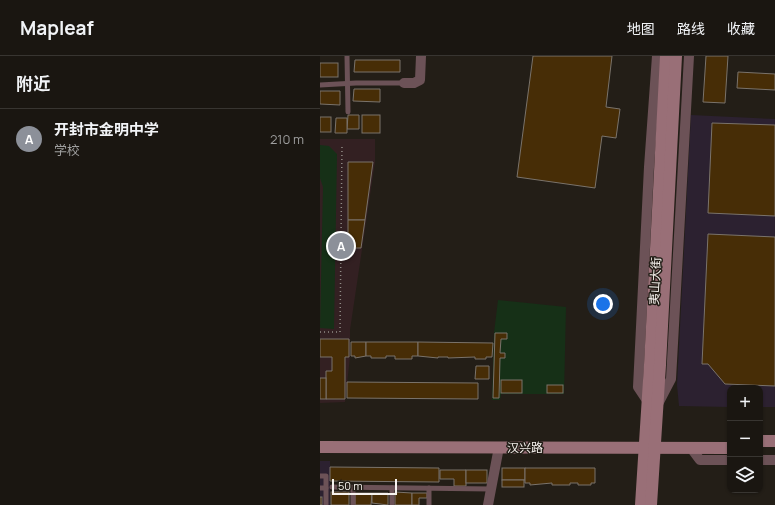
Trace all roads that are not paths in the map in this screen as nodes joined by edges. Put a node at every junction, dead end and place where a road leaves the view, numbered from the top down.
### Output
1 (347, 56) edge
2 (422, 56) edge
3 (657, 56) edge
4 (666, 56) edge
5 (676, 56) edge
6 (689, 56) edge
7 (404, 83) joint
8 (348, 84) junction
9 (320, 85) edge
10 (348, 112) dead end
11 (653, 404) junction
12 (320, 441) edge
13 (727, 441) edge
14 (763, 441) edge
15 (775, 441) edge
16 (650, 444) junction
17 (320, 447) edge
18 (499, 447) junction
19 (690, 448) junction
20 (727, 448) edge
21 (763, 448) edge
22 (775, 448) edge
23 (727, 460) edge
24 (763, 460) edge
25 (775, 460) edge
26 (320, 476) edge
27 (332, 487) dead end
28 (323, 488) edge
29 (353, 488) junction
30 (392, 488) junction
31 (429, 488) junction
32 (491, 489) junction
33 (326, 505) edge
34 (353, 505) edge
35 (392, 505) edge
36 (429, 505) edge
37 (488, 505) edge
38 (641, 505) edge
39 (650, 505) edge

1 - 8 lane
2 - 7 street
3 - 11 street
4 - 11 main road, 夷山大街
5 - 11 main road, 夷山大街
6 - 11 street
7 - 8 lane
8 - 9 lane
8 - 10 lane
11 - 16 main road, 夷山大街
12 - 16 main road, 汉兴路
13 - 16 main road, 汉兴路
14 - 15 main road
16 - 18 main road, 汉兴路
16 - 19 main road, 汉兴路
16 - 38 main road, 夷山大街
16 - 39 main road, 夷山大街
17 - 18 main road, 汉兴路
18 - 32 street
19 - 20 main road, 汉兴路
19 - 23 street
21 - 22 main road
24 - 25 street
26 - 28 lane
27 - 29 lane
28 - 33 lane
29 - 30 lane
29 - 34 lane
30 - 31 lane
30 - 35 lane
31 - 32 lane
31 - 36 lane
32 - 37 street

